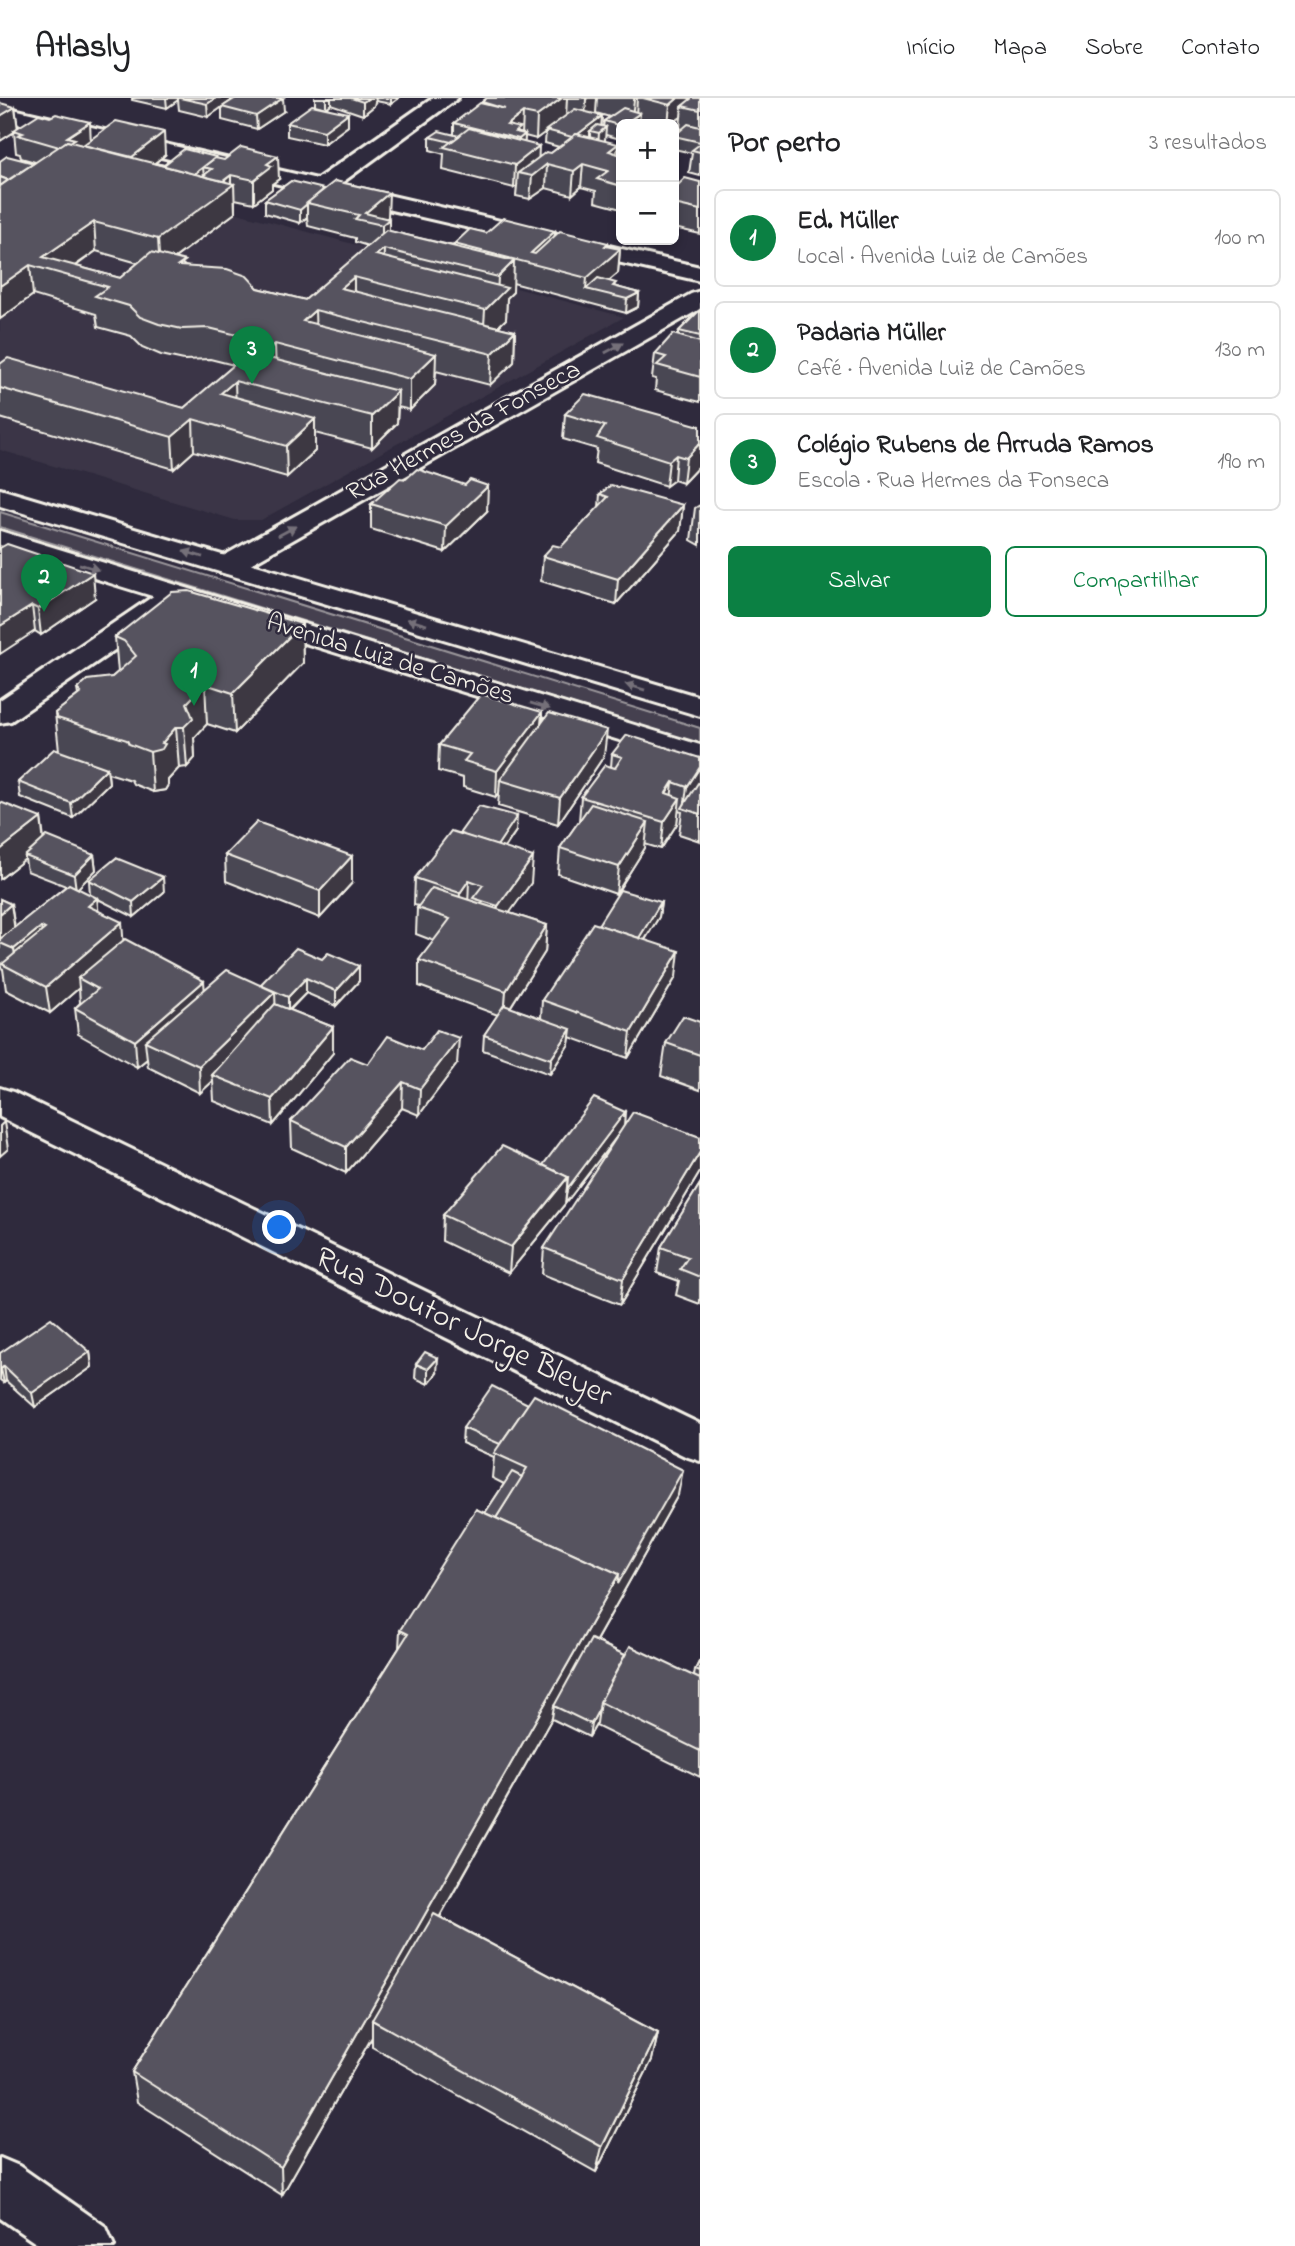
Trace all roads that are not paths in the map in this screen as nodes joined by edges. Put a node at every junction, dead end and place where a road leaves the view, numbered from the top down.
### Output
1 (447, 98) edge
2 (0, 113) edge
3 (321, 187) junction
4 (700, 275) edge
5 (700, 299) edge
6 (0, 497) edge
7 (0, 540) edge
8 (228, 565) junction
9 (177, 594) junction
10 (700, 706) edge
11 (0, 714) edge
12 (700, 755) edge
13 (0, 1101) edge
14 (700, 1444) edge
15 (0, 2185) edge
16 (87, 2246) edge

1 - 3 street
2 - 3 street
3 - 4 street
8 -> 5 street, Rua Hermes da Fonseca
8 -> 6 street, Avenida Luiz de Camões
7 -> 9 street, Avenida Luiz de Camões
10 -> 8 street, Avenida Luiz de Camões
9 - 11 street
9 -> 12 street, Avenida Luiz de Camões
13 - 14 street, Rua Doutor Jorge Bleyer
15 - 16 street

